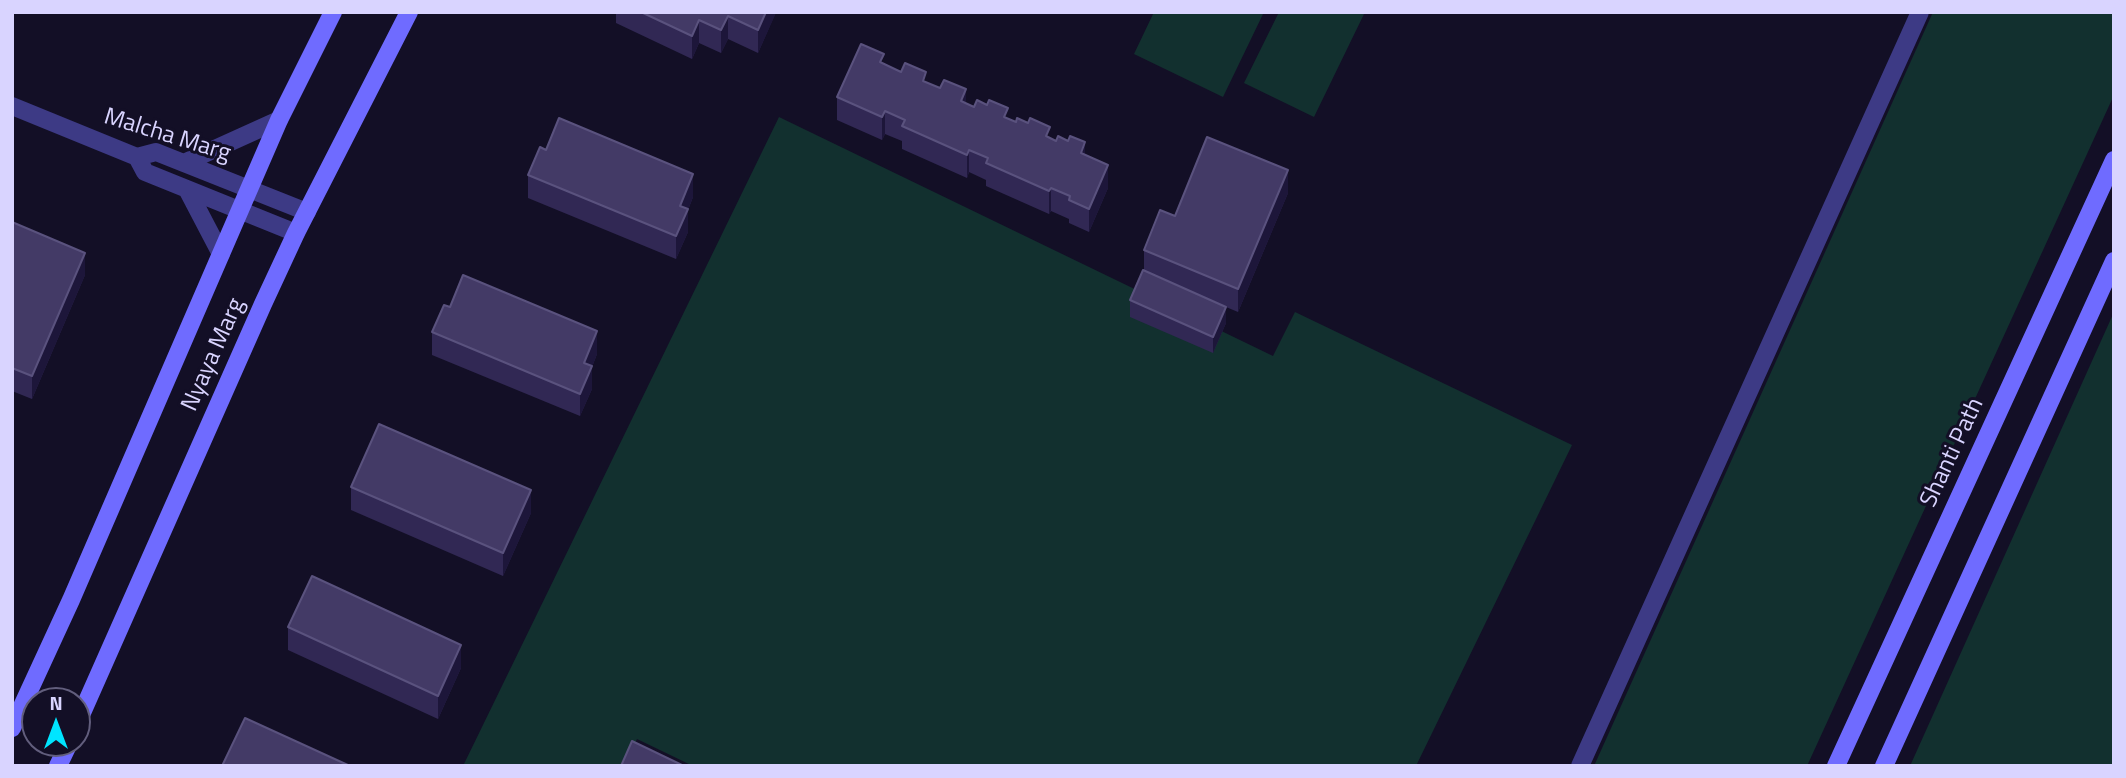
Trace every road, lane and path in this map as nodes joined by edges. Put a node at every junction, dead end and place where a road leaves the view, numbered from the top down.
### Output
1 (333, 12) edge
2 (409, 12) edge
3 (1920, 12) edge
4 (12, 106) edge
5 (279, 120) junction
6 (137, 157) junction
7 (2114, 160) edge
8 (184, 163) junction
9 (250, 188) junction
10 (187, 189) junction
11 (240, 210) junction
12 (307, 212) junction
13 (296, 233) junction
14 (221, 254) junction
15 (2114, 261) edge
16 (91, 693) edge
17 (12, 728) edge
18 (1580, 766) edge
19 (1836, 766) edge
20 (1884, 766) edge

1 - 5 street, Nyaya Marg
2 - 12 street, Nyaya Marg
3 - 18 street
4 - 6 street, Malcha Marg
5 - 8 street
5 - 9 street, Nyaya Marg
6 - 8 street, Malcha Marg
6 - 10 street
7 - 19 street, Shanti Path
8 - 9 street, Malcha Marg
9 - 11 street, Nyaya Marg
9 - 12 street, Malcha Marg
10 - 11 street
10 - 14 street
11 - 13 street
11 - 14 street, Nyaya Marg
12 - 13 street, Nyaya Marg
13 - 16 street, Nyaya Marg
14 - 17 street, Nyaya Marg
15 - 20 street

